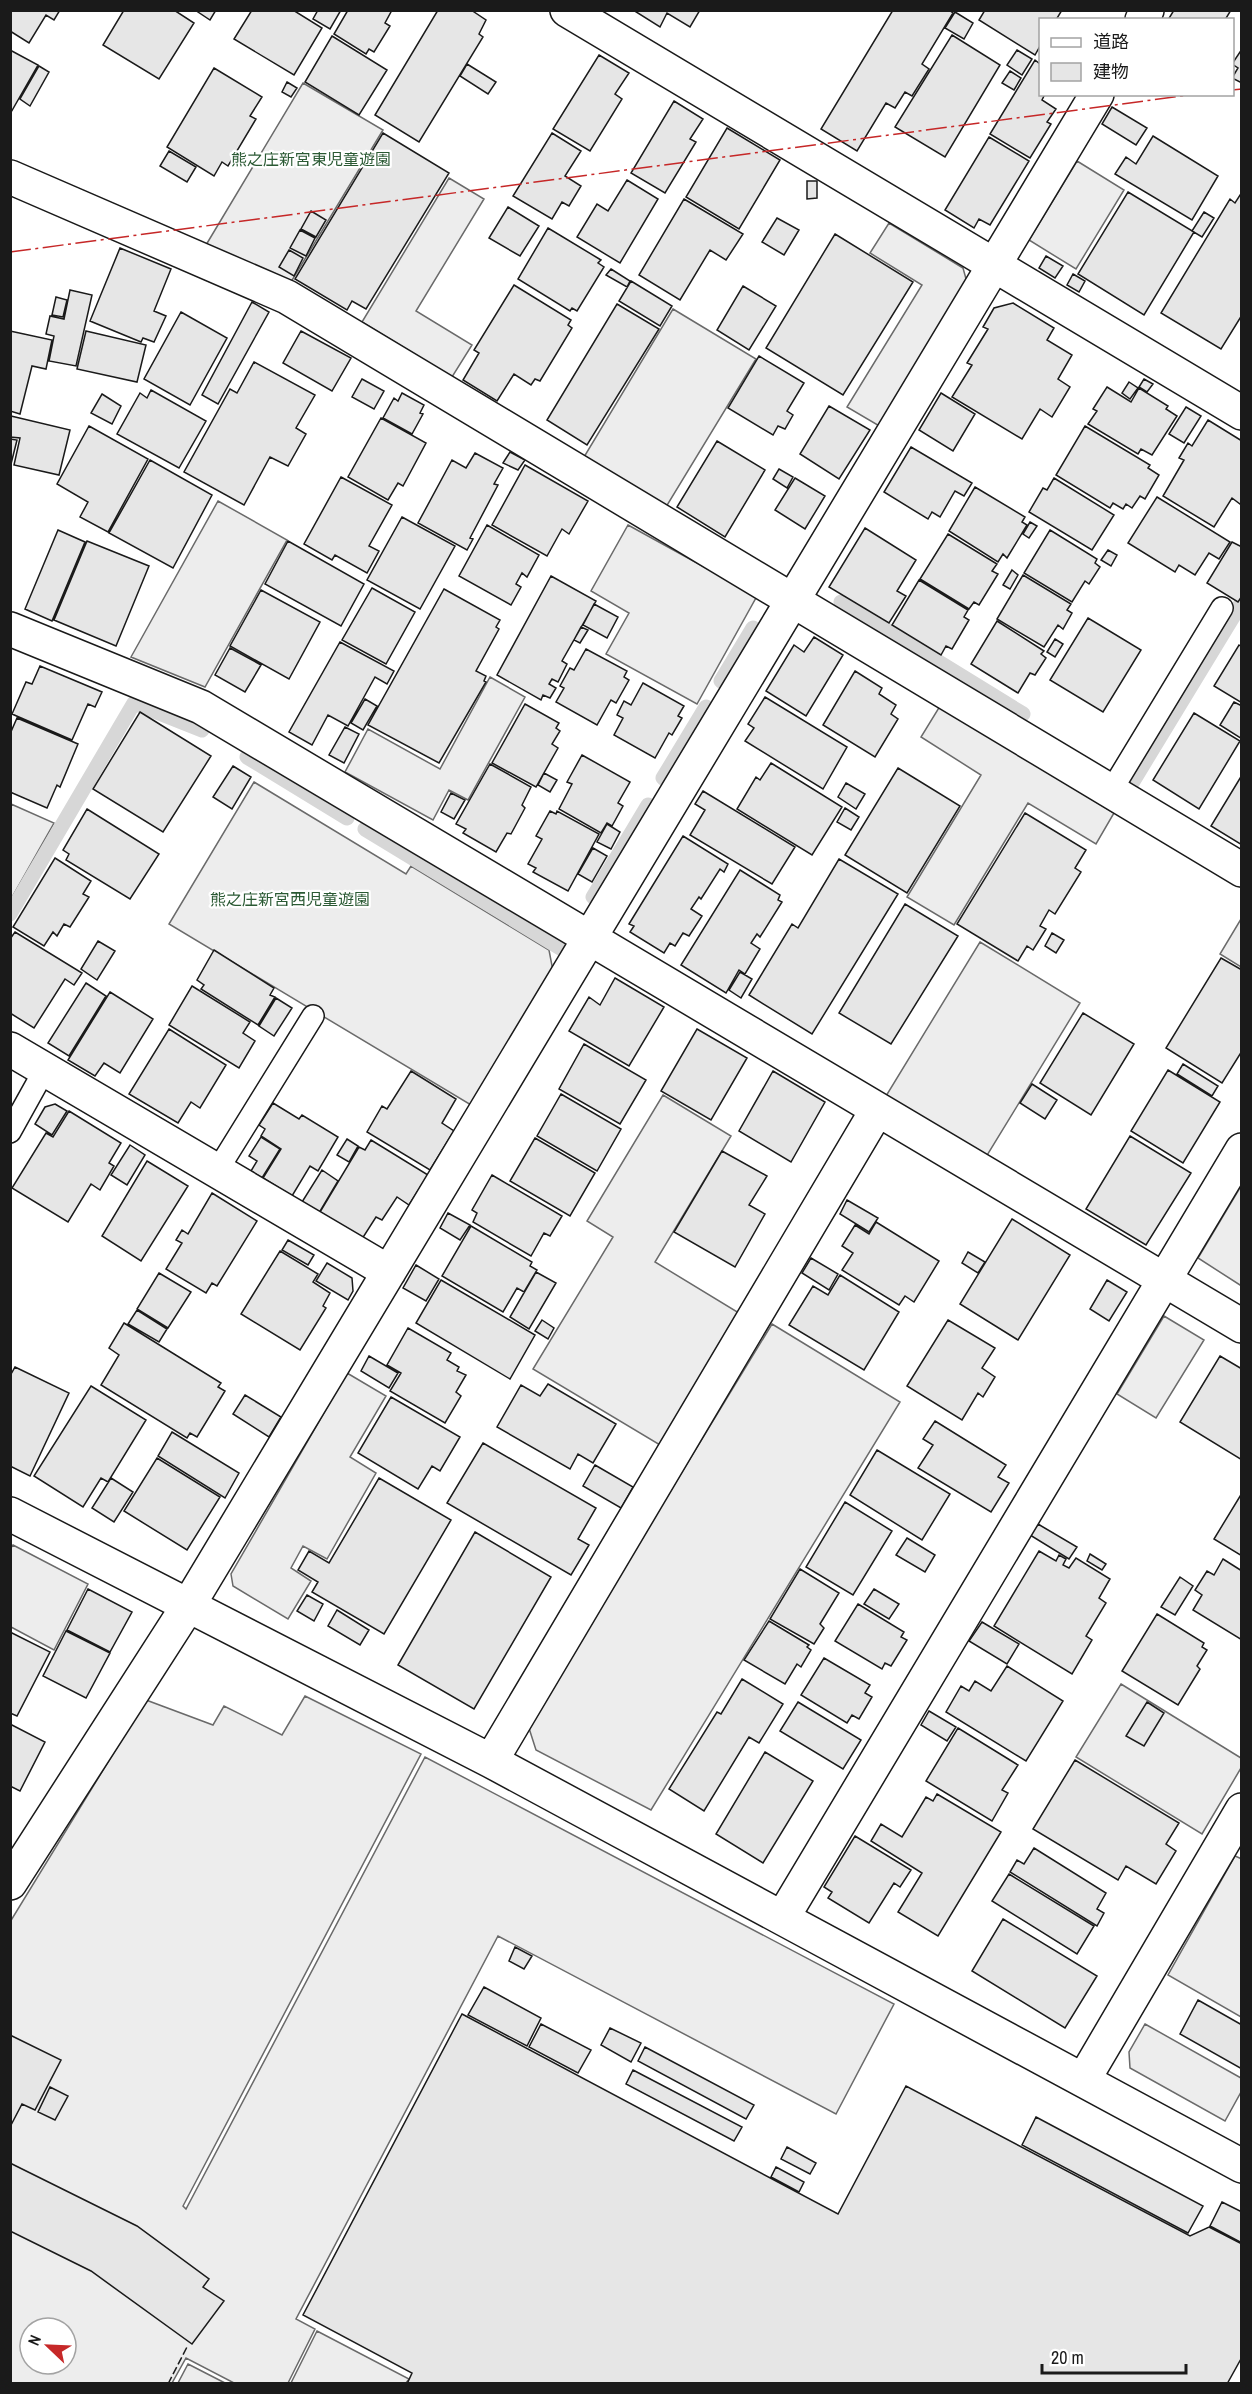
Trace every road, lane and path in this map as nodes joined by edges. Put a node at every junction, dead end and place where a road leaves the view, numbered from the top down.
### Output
1 (567, 10) edge
2 (1096, 96) edge
3 (10, 177) edge
4 (993, 266) junction
5 (1242, 413) edge
6 (792, 600) junction
7 (1222, 608) dead end
8 (10, 629) edge
9 (1111, 791) junction
10 (1242, 870) edge
11 (589, 939) junction
12 (313, 1016) dead end
13 (10, 1049) edge
14 (45, 1070) junction
15 (877, 1110) junction
16 (10, 1132) edge
17 (1242, 1150) edge
18 (217, 1171) junction
19 (389, 1272) junction
20 (1164, 1280) junction
21 (1242, 1326) edge
22 (12, 1517) edge
23 (188, 1606) junction
24 (490, 1761) junction
25 (1242, 1810) edge
26 (10, 1883) edge
27 (783, 1917) junction
28 (1084, 2079) junction
29 (1242, 2166) edge

1 - 4 street
2 - 4 street
3 - 6 street
4 - 5 street
4 - 6 street
6 - 9 street
6 - 11 street
7 - 9 lane
8 - 11 street
9 - 10 street
11 - 15 street
11 - 19 street
12 - 18 lane
13 - 14 street
14 - 16 lane
14 - 18 street
15 - 20 street
15 - 24 street
17 - 20 street
18 - 19 street
19 - 23 street
20 - 21 street
20 - 27 street
22 - 23 street
23 - 24 street
23 - 26 street
24 - 27 street
25 - 28 street
27 - 28 street
28 - 29 street

